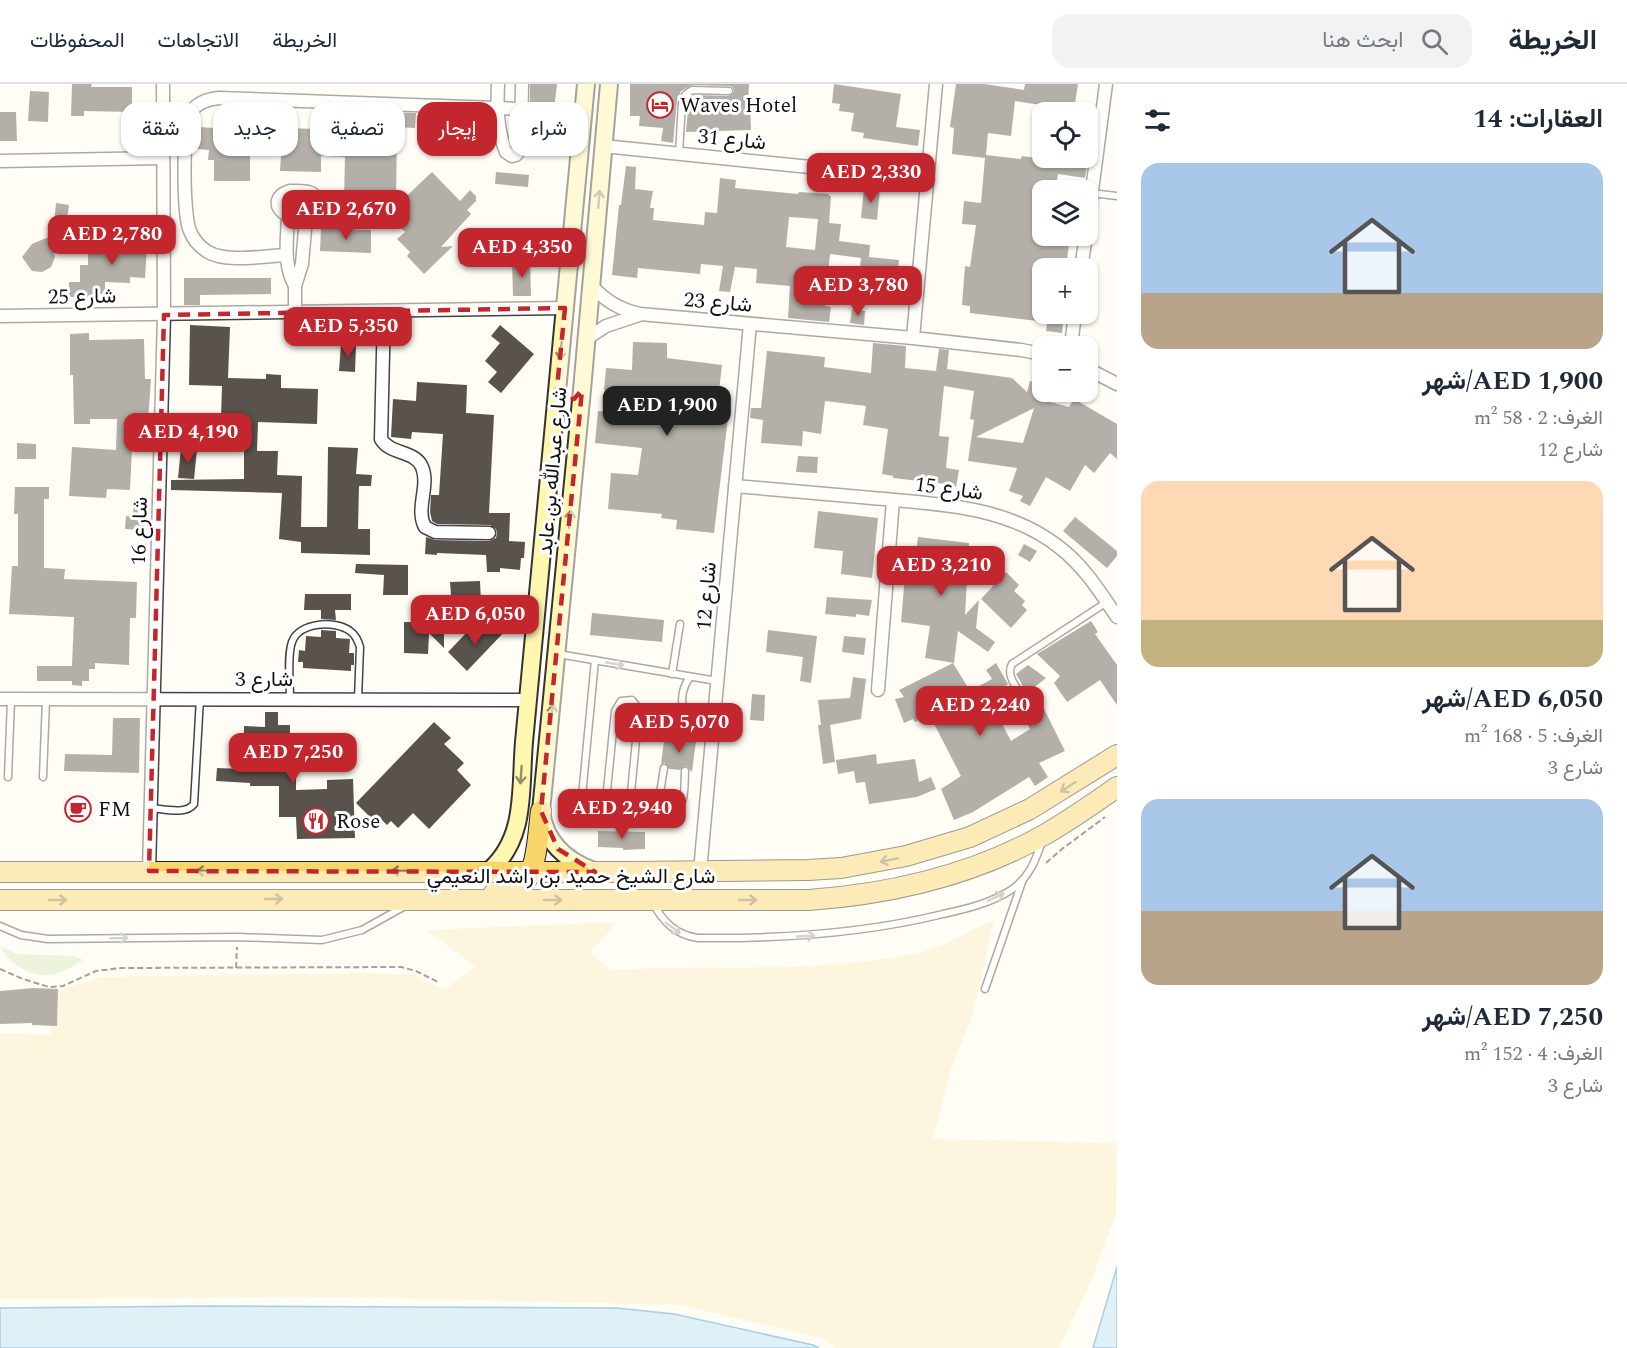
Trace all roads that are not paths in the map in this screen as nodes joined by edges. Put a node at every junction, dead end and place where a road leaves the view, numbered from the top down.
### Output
1 (163, 84) edge
2 (498, 84) edge
3 (522, 84) edge
4 (586, 84) edge
5 (609, 84) edge
6 (936, 84) edge
7 (1106, 84) edge
8 (729, 91) dead end
9 (522, 102) edge
10 (417, 104) edge
11 (497, 107) junction
12 (509, 108) edge
13 (603, 146) junction
14 (679, 153) junction
15 (509, 155) edge
16 (163, 158) junction
17 (0, 161) edge
18 (928, 179) junction
19 (1093, 180) edge
20 (1098, 194) edge
21 (1117, 196) edge
22 (288, 217) junction
23 (306, 218) junction
24 (573, 227) junction
25 (596, 228) junction
26 (286, 255) junction
27 (591, 285) junction
28 (295, 286) junction
29 (565, 308) junction
30 (384, 311) junction
31 (295, 312) junction
32 (640, 314) junction
33 (164, 315) junction
34 (0, 316) edge
35 (750, 324) junction
36 (913, 338) junction
37 (586, 339) junction
38 (1032, 352) edge
39 (1098, 374) edge
40 (1117, 384) edge
41 (557, 388) junction
42 (582, 390) junction
43 (735, 486) junction
44 (893, 500) junction
45 (489, 533) dead end
46 (1107, 602) junction
47 (1117, 617) edge
48 (680, 624) dead end
49 (558, 654) junction
50 (595, 660) junction
51 (672, 674) junction
52 (690, 677) junction
53 (717, 681) junction
54 (878, 690) dead end
55 (154, 698) junction
56 (200, 698) junction
57 (5, 699) edge
58 (46, 699) junction
59 (290, 699) junction
60 (358, 699) junction
61 (528, 700) junction
62 (1026, 700) dead end
63 (682, 708) junction
64 (667, 737) dead end
65 (688, 740) dead end
66 (524, 742) junction
67 (549, 746) junction
68 (1117, 755) edge
69 (664, 768) dead end
70 (685, 771) dead end
71 (8, 777) dead end
72 (43, 777) dead end
73 (1117, 787) edge
74 (150, 808) junction
75 (542, 811) junction
76 (635, 812) junction
77 (651, 812) junction
78 (598, 815) junction
79 (1045, 835) junction
80 (149, 871) junction
81 (700, 871) junction
82 (0, 872) edge
83 (489, 872) junction
84 (531, 872) junction
85 (595, 872) junction
86 (1023, 881) junction
87 (0, 900) edge
88 (416, 900) junction
89 (471, 900) junction
90 (651, 900) junction
91 (0, 926) edge
92 (985, 989) dead end

1 - 16 street, شارع 16
2 - 11 street
3 - 9 street
4 - 24 main road, شارع عبدالله بن عابد
5 - 13 main road, شارع عبدالله بن عابد
6 - 18 street
7 - 19 street
8 - 14 lane
10 - 26 street
11 - 12 street
11 - 15 street
13 - 14 street, شارع 31
25 -> 13 main road, شارع عبدالله بن عابد
14 - 18 street, شارع 31
16 - 17 street
16 - 33 street, شارع 16
18 - 36 street
20 - 21 lane
22 - 23 street
22 - 23 street
22 - 26 street
23 - 28 street
24 - 25 main road
24 - 29 main road, شارع عبدالله بن عابد
25 - 27 main road, شارع عبدالله بن عابد
26 - 28 street
27 - 32 street, شارع 23
27 - 37 main road, شارع عبدالله بن عابد
28 - 31 street
29 - 30 street
29 -> 41 main road, شارع عبدالله بن عابد
30 - 31 street
30 - 45 street
31 - 33 street
32 - 35 street, شارع 23
32 - 37 street, شارع 23
33 - 34 street, شارع 25
33 - 55 street, شارع 16
35 - 36 street, شارع 23
35 - 43 street, شارع 12
36 - 38 street, شارع 23
37 - 42 main road, شارع عبدالله بن عابد
39 - 40 street
41 - 42 main road
41 - 61 main road, شارع عبدالله بن عابد
49 -> 42 main road, شارع عبدالله بن عابد
43 - 44 street, شارع 15
43 - 53 street, شارع 12
44 - 46 street, شارع 15
44 - 54 street
46 - 47 street, شارع 15
46 - 62 lane
48 - 51 lane
49 - 50 lane
67 -> 49 main road, شارع عبدالله بن عابد
50 -> 51 lane
50 - 78 lane
51 - 52 lane
52 - 53 lane
52 - 63 lane
53 - 81 street, شارع 12
55 - 56 street, شارع 3
55 - 58 street, شارع 3
55 - 74 street, شارع 16
56 - 59 street, شارع 3
56 - 74 lane
57 - 58 street, شارع 3
57 - 71 lane
58 - 72 lane
59 - 60 street, شارع 3
59 - 60 lane
60 - 61 street, شارع 3
61 - 66 main road, شارع عبدالله بن عابد
63 - 64 lane
63 - 65 lane
66 - 67 main road
66 -> 83 main road, شارع عبدالله بن عابد
67 - 75 main road, شارع عبدالله بن عابد
68 -> 81 main road, شارع الشيخ حميد بن راشد النعيمي
69 - 77 lane
70 - 77 lane
73 - 79 main road, شارع الشيخ حميد بن راشد النعيمي
74 - 80 street, شارع 16
75 - 84 main road
75 - 85 main road, شارع عبدالله بن عابد
76 - 77 lane
76 - 78 lane
76 - 78 lane
79 - 86 lane
90 -> 79 main road, شارع الشيخ حميد بن راشد النعيمي
80 - 82 main road, شارع الشيخ حميد بن راشد النعيمي
83 -> 80 main road, شارع الشيخ حميد بن راشد النعيمي
81 - 85 main road, شارع الشيخ حميد بن راشد النعيمي
83 - 84 main road, شارع الشيخ حميد بن راشد النعيمي
84 - 85 main road, شارع الشيخ حميد بن راشد النعيمي
84 - 89 main road
90 -> 86 lane
86 - 92 lane
87 -> 88 main road, شارع الشيخ حميد بن راشد النعيمي
88 - 89 main road, شارع الشيخ حميد بن راشد النعيمي
91 -> 88 lane
89 -> 90 main road, شارع الشيخ حميد بن راشد النعيمي

